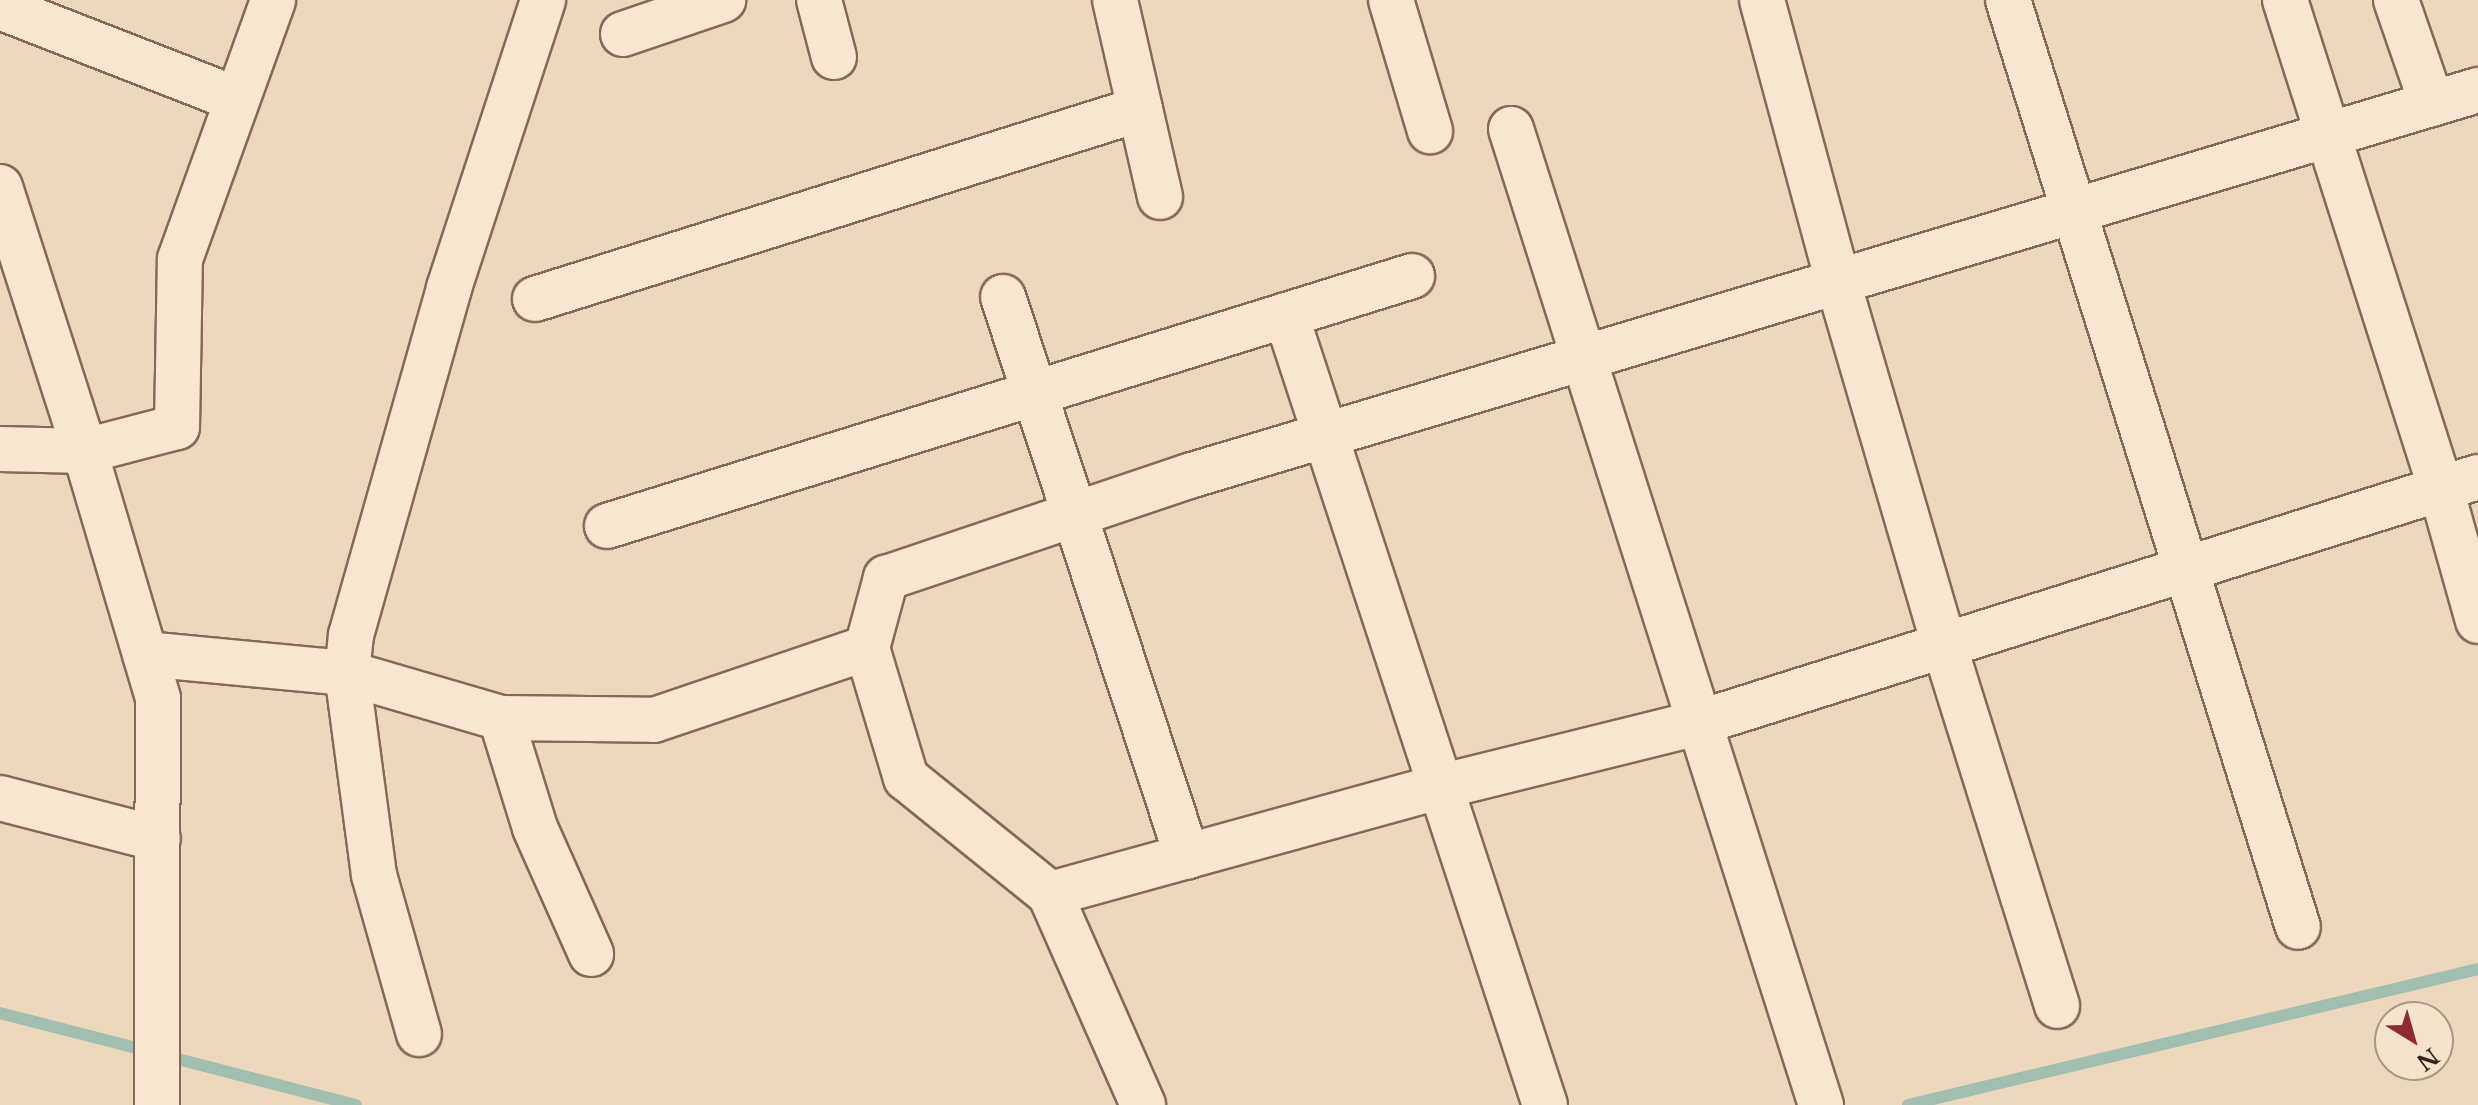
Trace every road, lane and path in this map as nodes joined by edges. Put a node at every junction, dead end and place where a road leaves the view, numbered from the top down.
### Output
1 (273, 0) edge
2 (543, 0) edge
3 (723, 0) edge
4 (819, 0) edge
5 (1115, 0) edge
6 (1391, 0) edge
7 (1762, 0) edge
8 (2008, 0) edge
9 (2285, 0) edge
10 (2396, 0) edge
11 (0, 7) edge
12 (623, 34) dead end
13 (834, 57) dead end
14 (2478, 90) edge
15 (236, 99) junction
16 (2432, 104) junction
17 (1140, 109) junction
18 (1511, 129) dead end
19 (1430, 131) dead end
20 (2327, 135) junction
21 (0, 187) edge
22 (1160, 197) dead end
23 (2076, 210) junction
24 (1412, 276) dead end
25 (1838, 282) junction
26 (1003, 297) dead end
27 (535, 299) dead end
28 (1286, 315) junction
29 (1586, 357) junction
30 (1034, 393) junction
31 (1323, 436) junction
32 (0, 449) edge
33 (85, 451) junction
34 (2459, 483) edge
35 (1075, 515) junction
36 (607, 526) dead end
37 (2186, 567) junction
38 (2478, 621) edge
39 (867, 648) junction
40 (1945, 648) junction
41 (145, 654) junction
42 (347, 673) junction
43 (501, 718) junction
44 (1701, 722) junction
45 (1439, 787) junction
46 (0, 798) edge
47 (158, 839) junction
48 (1187, 856) junction
49 (1050, 894) junction
50 (2298, 927) dead end
51 (591, 954) dead end
52 (2057, 1006) dead end
53 (419, 1034) dead end
54 (157, 1105) edge
55 (1143, 1105) edge
56 (1545, 1105) edge
57 (1821, 1105) edge

1 - 15 street
2 - 42 street
3 - 12 street
4 - 13 street
5 - 17 street
6 - 19 street
7 - 25 street
8 - 23 street
9 - 20 street
10 - 16 street
11 - 15 street
14 - 16 street
15 - 33 street
16 - 20 street
17 - 22 street
17 - 27 street
18 - 29 street
20 - 23 street
20 - 34 street
21 - 33 street
23 - 25 street
23 - 37 street
24 - 28 street
25 - 29 street
25 - 40 street
26 - 30 street
28 - 30 street
28 - 31 street
29 - 31 street
29 - 44 street
30 - 35 street
30 - 36 street
31 - 35 street
31 - 45 street
32 - 33 street
33 - 41 street
34 - 37 street
34 - 38 street
35 - 39 street
35 - 48 street
37 - 40 street
37 - 50 street
39 - 43 street
39 - 49 street
40 - 44 street
40 - 52 street
41 - 42 street
41 - 47 street
42 - 43 street
42 - 53 street
43 - 51 street
44 - 45 street
44 - 57 street
45 - 48 street
45 - 56 street
46 - 47 street
47 - 54 street
48 - 49 street
49 - 55 street

